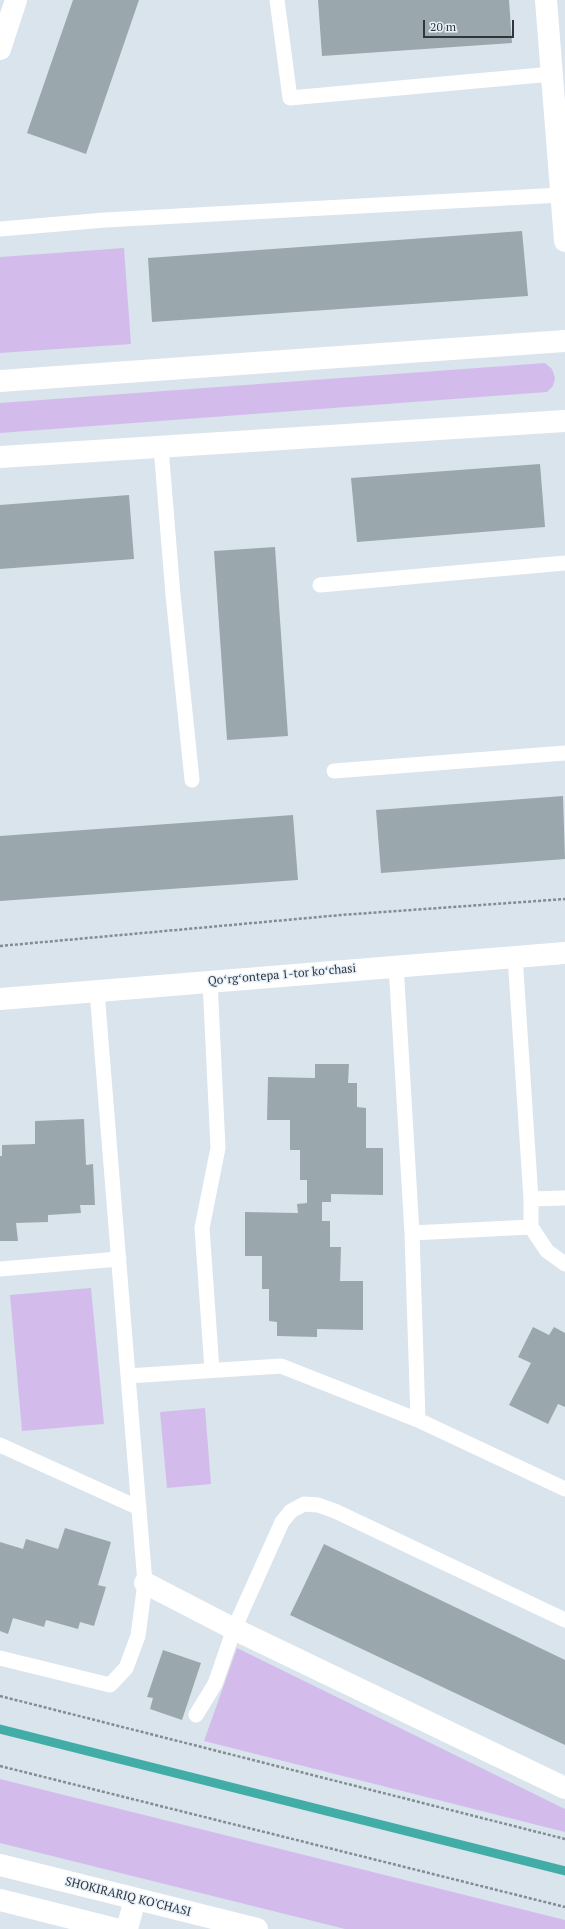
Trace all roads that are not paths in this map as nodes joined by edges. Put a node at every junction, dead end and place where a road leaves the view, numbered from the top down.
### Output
1 (16, 0) edge
2 (277, 0) edge
3 (546, 0) edge
4 (0, 49) edge
5 (552, 74) junction
6 (562, 195) junction
7 (0, 229) edge
8 (565, 240) edge
9 (565, 341) edge
10 (0, 380) edge
11 (565, 421) edge
12 (161, 447) junction
13 (0, 457) edge
14 (565, 563) edge
15 (320, 585) dead end
16 (565, 753) edge
17 (334, 771) dead end
18 (192, 780) dead end
19 (565, 952) edge
20 (515, 956) junction
21 (396, 965) junction
22 (210, 981) junction
23 (98, 991) junction
24 (0, 999) edge
25 (565, 1198) edge
26 (531, 1199) junction
27 (531, 1227) junction
28 (412, 1233) junction
29 (119, 1260) junction
30 (565, 1264) edge
31 (0, 1269) edge
32 (212, 1370) junction
33 (128, 1376) junction
34 (418, 1420) junction
35 (0, 1444) edge
36 (565, 1489) edge
37 (139, 1508) junction
38 (145, 1583) junction
39 (565, 1620) edge
40 (234, 1629) junction
41 (0, 1658) edge
42 (196, 1716) dead end
43 (565, 1788) edge
44 (0, 1865) edge
45 (135, 1899) junction
46 (0, 1900) edge
47 (116, 1929) edge
48 (127, 1929) edge
49 (257, 1929) edge

1 - 4 street
2 - 5 lane
3 - 5 street
5 - 6 street
6 - 7 lane
6 - 8 street
9 - 10 street
11 - 12 street
12 - 13 street
12 - 18 lane
14 - 15 lane
16 - 17 lane
19 - 20 street, Qoʻrgʻontepa 1-tor koʻchasi
20 - 21 street, Qoʻrgʻontepa 1-tor koʻchasi
20 - 26 lane
21 - 22 street, Qoʻrgʻontepa 1-tor koʻchasi
21 - 28 lane
22 - 23 street, Qoʻrgʻontepa 1-tor koʻchasi
22 - 32 lane
23 - 24 street, Qoʻrgʻontepa 1-tor koʻchasi
23 - 29 lane
25 - 26 lane
26 - 27 lane
27 - 28 lane
27 - 30 lane
28 - 34 lane
29 - 31 lane
29 - 33 lane
32 - 33 lane
32 - 34 lane
33 - 37 lane
34 - 36 lane
35 - 37 lane
37 - 38 lane
38 - 40 street
38 - 41 lane
39 - 40 lane
40 - 42 lane
40 - 43 street
44 - 45 street, SHOKIRARIQ KO'CHASI
45 - 48 street
45 - 49 street, SHOKIRARIQ KO'CHASI
46 - 47 street

